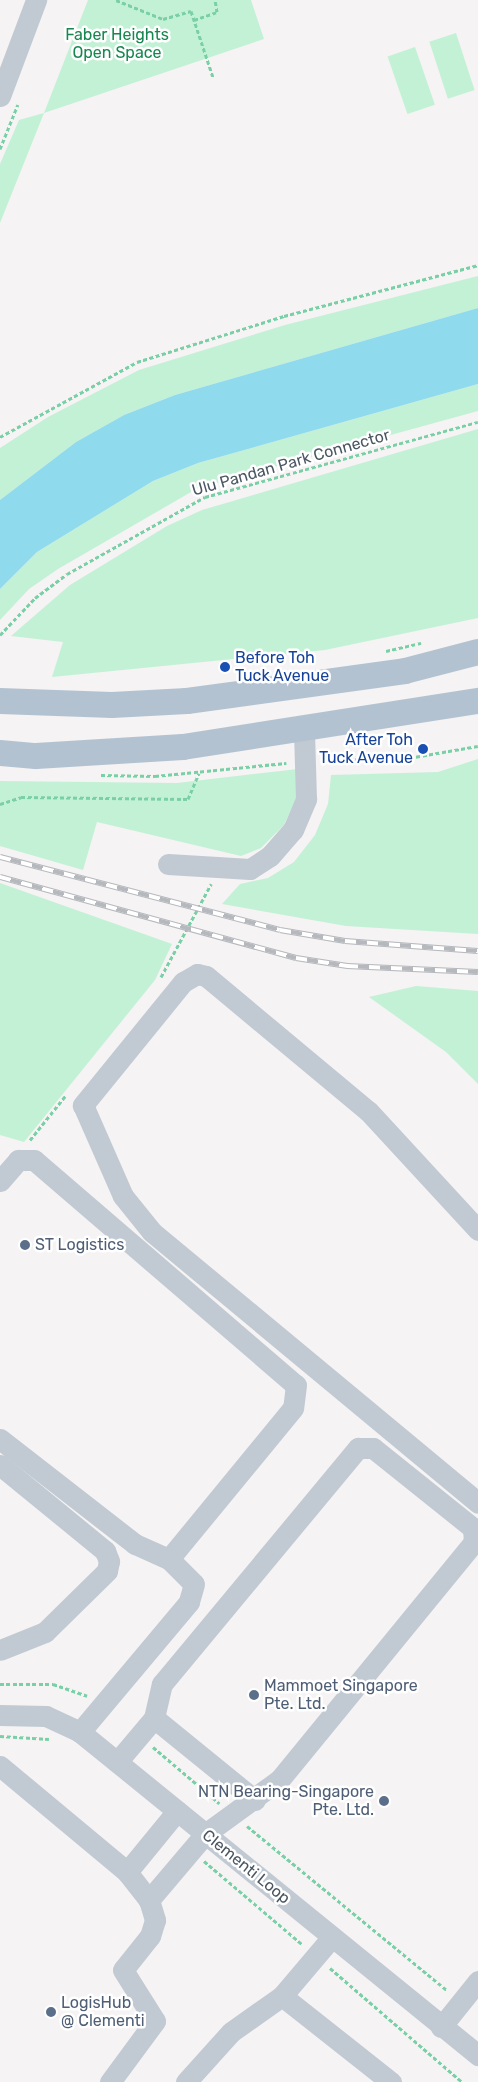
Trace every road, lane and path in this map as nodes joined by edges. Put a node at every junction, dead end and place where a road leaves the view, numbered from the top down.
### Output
1 (36, 0) edge
2 (116, 0) edge
3 (215, 0) edge
4 (194, 20) junction
5 (213, 77) dead end
6 (0, 96) edge
7 (478, 266) edge
8 (478, 422) edge
9 (0, 436) edge
10 (0, 635) edge
11 (431, 641) dead end
12 (478, 652) edge
13 (375, 653) dead end
14 (478, 700) edge
15 (0, 701) edge
16 (304, 730) junction
17 (478, 746) edge
18 (0, 753) edge
19 (306, 761) junction
20 (198, 773) junction
21 (91, 774) dead end
22 (0, 804) edge
23 (168, 864) dead end
24 (216, 869) junction
25 (159, 980) dead end
26 (73, 1087) dead end
27 (30, 1140) dead end
28 (0, 1181) edge
29 (478, 1230) edge
30 (0, 1439) edge
31 (0, 1465) edge
32 (478, 1503) edge
33 (169, 1559) junction
34 (0, 1650) edge
35 (0, 1684) edge
36 (104, 1705) junction
37 (0, 1715) edge
38 (154, 1718) junction
39 (80, 1732) junction
40 (139, 1735) junction
41 (0, 1736) edge
42 (56, 1740) dead end
43 (117, 1762) junction
44 (0, 1766) edge
45 (255, 1800) junction
46 (177, 1811) junction
47 (234, 1815) junction
48 (205, 1834) junction
49 (192, 1850) junction
50 (127, 1872) junction
51 (149, 1900) junction
52 (332, 1938) junction
53 (316, 1956) junction
54 (477, 1983) edge
55 (282, 1996) junction
56 (461, 2002) junction
57 (441, 2026) junction
58 (478, 2055) edge
59 (110, 2082) edge
60 (186, 2082) edge
61 (391, 2082) edge
62 (462, 2082) edge

1 - 6 street
2 - 4 path
3 - 4 path
4 - 5 path
7 - 9 path
8 - 10 path, Ulu Pandan Park Connector
11 - 13 path
12 - 15 main road
14 - 16 main road
16 - 18 main road
16 - 19 street
17 - 19 path
19 - 20 path
19 - 24 street
20 - 21 path
20 - 22 path
23 - 24 street
24 - 25 path
26 - 27 path
28 - 33 street
29 - 32 street
30 - 33 street
31 - 34 street
33 - 36 street
35 - 36 path
36 - 39 street
37 - 39 street, Clementi Loop
38 - 40 street
38 - 45 street
38 - 45 street
39 - 43 street, Clementi Loop
40 - 43 street
40 - 47 path
41 - 42 path
43 - 46 street, Clementi Loop
44 - 50 street
45 - 47 street
46 - 48 street, Clementi Loop
46 - 50 street
47 - 48 street
47 - 56 path
48 - 49 street
48 - 52 street, Clementi Loop
49 - 51 street
49 - 53 path
50 - 51 street
51 - 59 street
52 - 53 street
52 - 57 street, Clementi Loop
53 - 55 street
53 - 62 path
54 - 56 street
55 - 60 street
55 - 61 street
56 - 57 street
57 - 58 street, Clementi Loop

